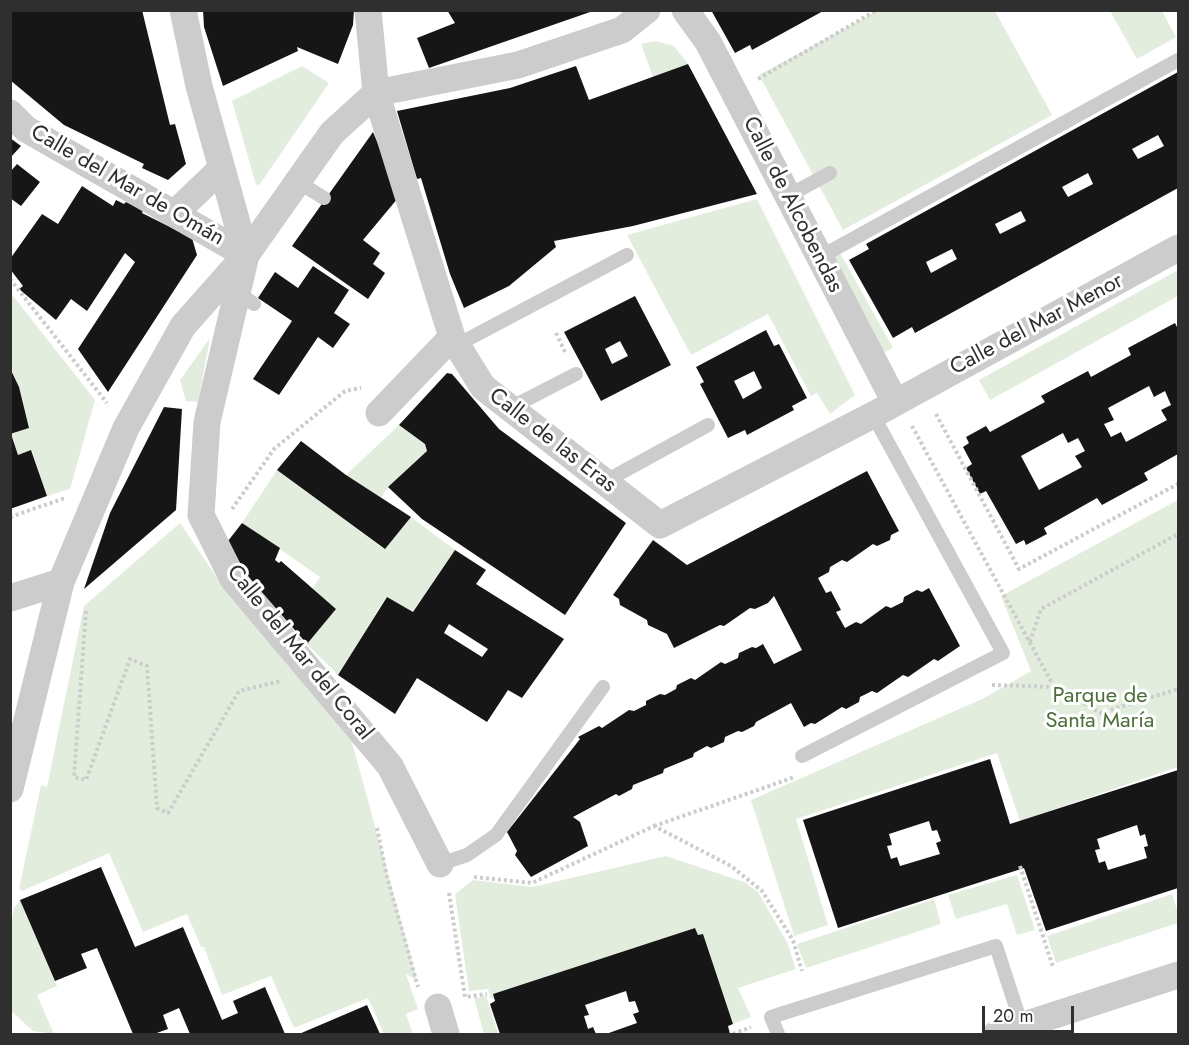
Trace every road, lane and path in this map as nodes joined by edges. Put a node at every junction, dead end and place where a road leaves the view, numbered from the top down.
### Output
1 (183, 10) edge
2 (368, 10) edge
3 (647, 10) edge
4 (685, 10) edge
5 (877, 10) edge
6 (1179, 60) edge
7 (751, 86) dead end
8 (376, 93) junction
9 (10, 113) edge
10 (221, 169) junction
11 (830, 173) dead end
12 (298, 182) junction
13 (788, 196) junction
14 (324, 198) dead end
15 (175, 213) junction
16 (1179, 248) edge
17 (246, 255) junction
18 (627, 255) dead end
19 (820, 257) junction
20 (10, 279) edge
21 (238, 293) junction
22 (556, 333) dead end
23 (454, 341) junction
24 (569, 360) dead end
25 (576, 374) dead end
26 (107, 404) dead end
27 (510, 408) junction
28 (892, 412) junction
29 (379, 413) joint
30 (935, 413) dead end
31 (708, 424) dead end
32 (604, 482) junction
33 (1179, 484) edge
34 (71, 495) dead end
35 (230, 512) dead end
36 (10, 517) edge
37 (1179, 534) edge
38 (61, 582) junction
39 (10, 598) edge
40 (86, 610) dead end
41 (1029, 642) junction
42 (291, 678) dead end
43 (985, 685) dead end
44 (603, 687) dead end
45 (1054, 687) junction
46 (1179, 689) edge
47 (802, 756) dead end
48 (806, 772) dead end
49 (10, 789) edge
50 (654, 826) junction
51 (377, 828) dead end
52 (440, 864) joint
53 (1020, 866) dead end
54 (470, 876) dead end
55 (449, 893) dead end
56 (1053, 967) dead end
57 (802, 971) dead end
58 (1179, 975) edge
59 (487, 994) dead end
60 (428, 998) joint
61 (757, 1025) dead end
62 (1022, 1026) junction
63 (446, 1035) edge
64 (733, 1035) edge
65 (778, 1035) edge
66 (996, 1035) edge

1 - 10 street
2 - 8 street, Calle de las Eras
3 - 8 street
4 - 13 street, Calle de Alcobendas
5 - 7 path
6 - 19 lane
8 - 12 street
8 - 23 street, Calle de las Eras
9 - 15 street, Calle del Mar de Omán
10 - 15 street
10 - 17 street
11 - 13 lane
12 - 14 lane
12 - 17 street
13 - 19 street, Calle de Alcobendas
15 - 17 street, Calle del Mar de Omán
16 - 28 street, Calle del Mar Menor
17 - 21 street, Calle del Mar del Coral
18 - 23 lane
19 - 28 street, Calle de Alcobendas
20 - 26 path
21 - 38 street
21 - 52 street, Calle del Mar del Coral
22 - 24 path
23 - 27 street, Calle de las Eras
23 - 29 street
25 - 27 lane
27 - 32 street, Calle de las Eras
28 - 32 street, Calle de las Eras
28 - 41 path
28 - 47 lane
29 - 35 path
30 - 33 path
31 - 32 lane
34 - 36 path
37 - 41 path
38 - 39 street
38 - 49 street
40 - 42 path
41 - 45 path
43 - 45 path
44 - 52 lane
45 - 46 path
48 - 50 path
50 - 54 path
50 - 57 path
51 - 60 path
53 - 56 path
55 - 59 path
58 - 62 street
60 - 63 street
61 - 64 path
62 - 65 lane
62 - 66 street

